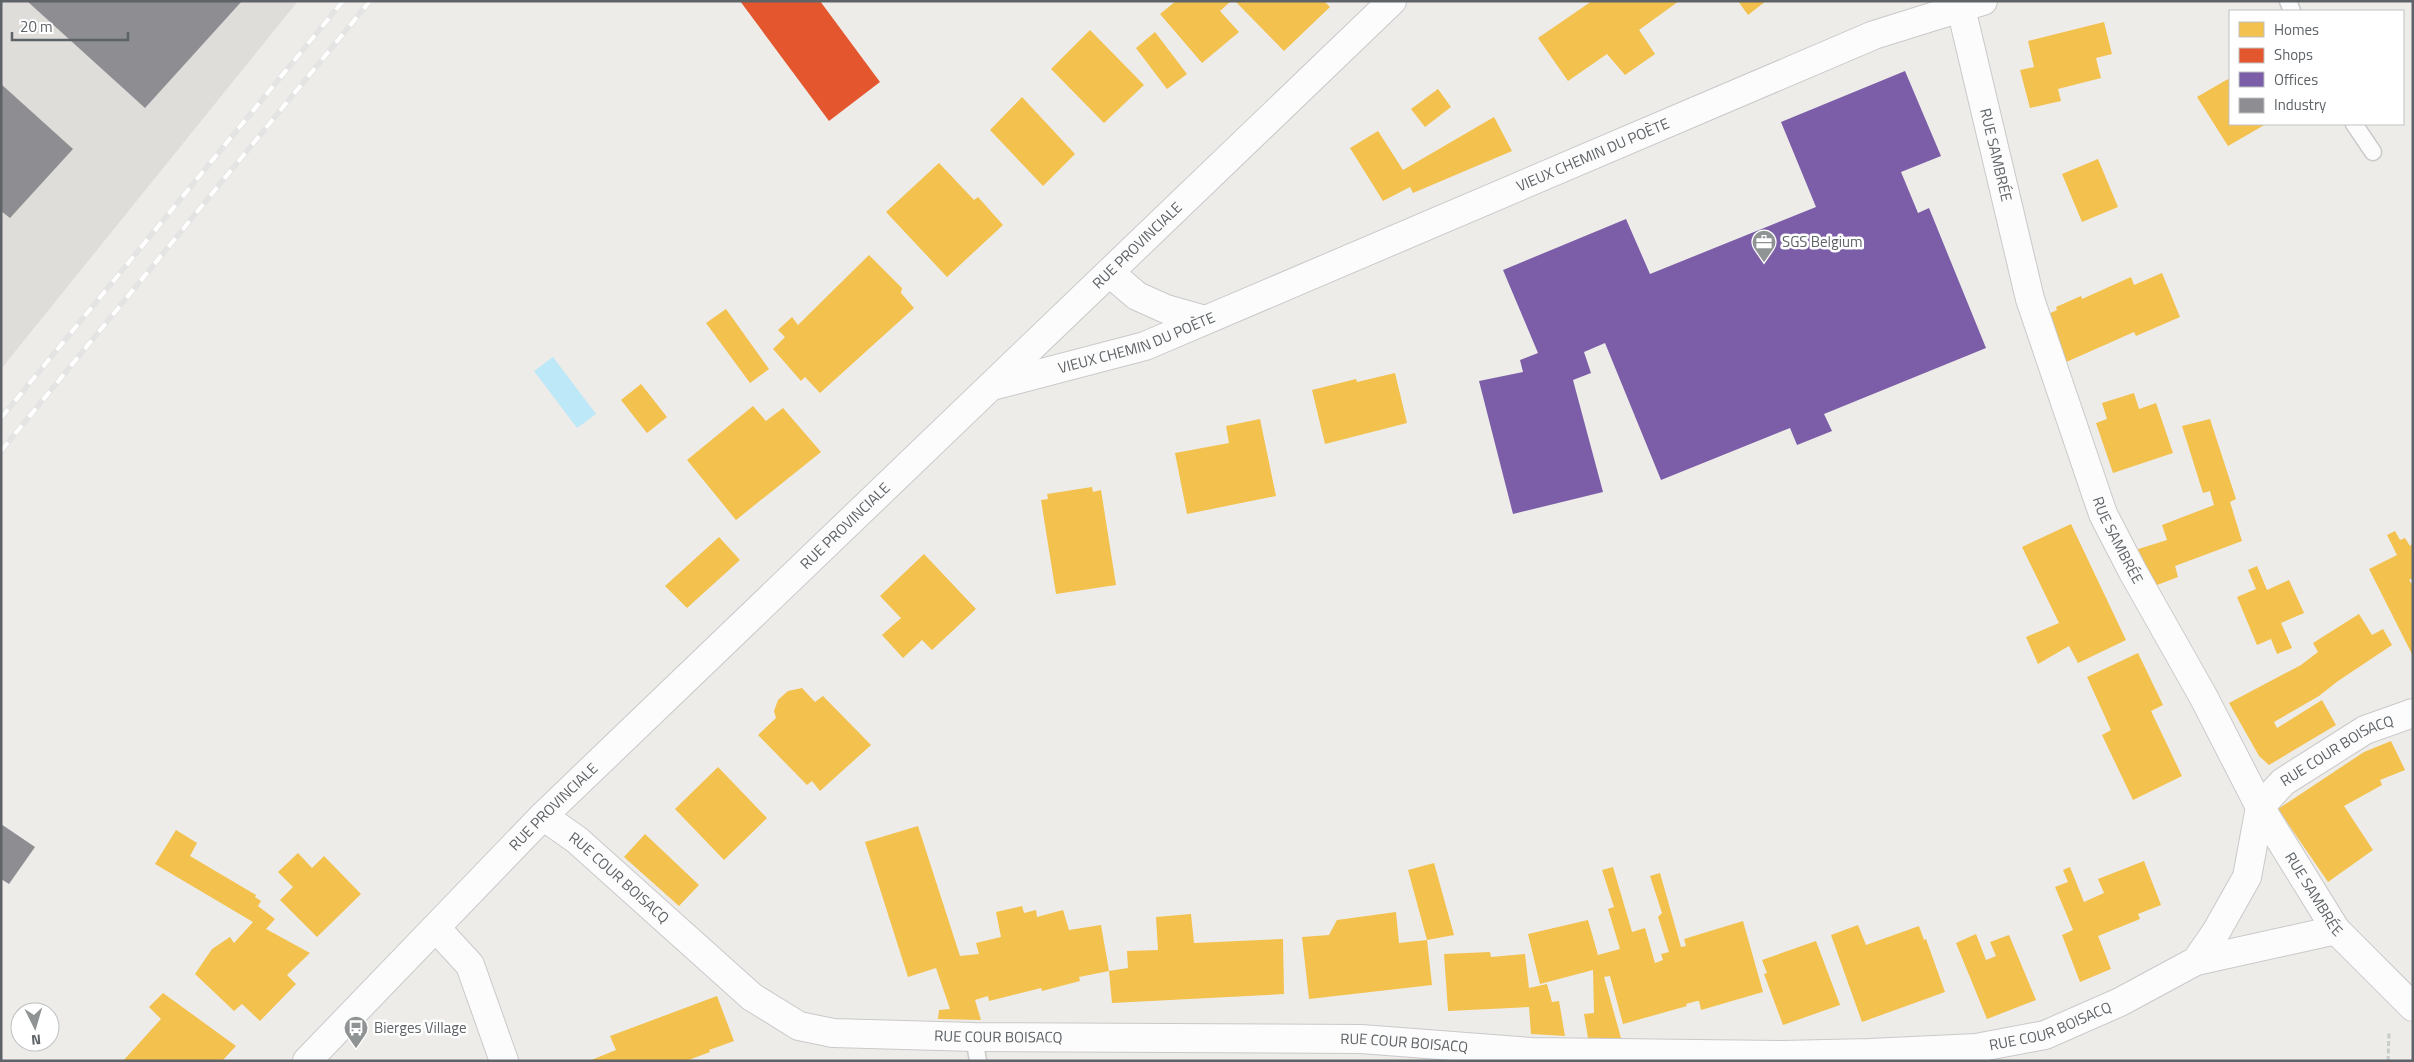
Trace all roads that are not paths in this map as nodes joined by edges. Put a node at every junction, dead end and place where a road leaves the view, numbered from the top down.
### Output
1 (1392, 1) edge
2 (1972, 5) edge
3 (2355, 125) edge
4 (2372, 152) dead end
5 (1110, 273) junction
6 (1205, 320) junction
7 (992, 386) junction
8 (2413, 712) edge
9 (2260, 807) junction
10 (543, 816) junction
11 (436, 928) junction
12 (2336, 930) junction
13 (2196, 961) junction
14 (2413, 1007) edge
15 (976, 1049) edge
16 (1531, 1056) edge
17 (307, 1061) edge
18 (504, 1061) edge

1 - 5 street, RUE PROVINCIALE
2 - 6 street, VIEUX CHEMIN DU POÈTE
2 - 9 street, RUE SAMBRÉE
3 - 4 lane
5 - 6 street, VIEUX CHEMIN DU POÈTE
5 - 7 street, RUE PROVINCIALE
6 - 7 street, VIEUX CHEMIN DU POÈTE
7 - 10 street, RUE PROVINCIALE
8 - 9 street, RUE COUR BOISACQ
9 - 12 street, RUE SAMBRÉE
9 - 13 street, RUE COUR BOISACQ
10 - 11 street, RUE PROVINCIALE
10 - 15 street, RUE COUR BOISACQ
11 - 17 street, RUE PROVINCIALE
11 - 18 street
12 - 13 street, RUE COUR BOISACQ
12 - 14 street, RUE SAMBRÉE
13 - 16 street, RUE COUR BOISACQ
15 - 16 street, RUE COUR BOISACQ

